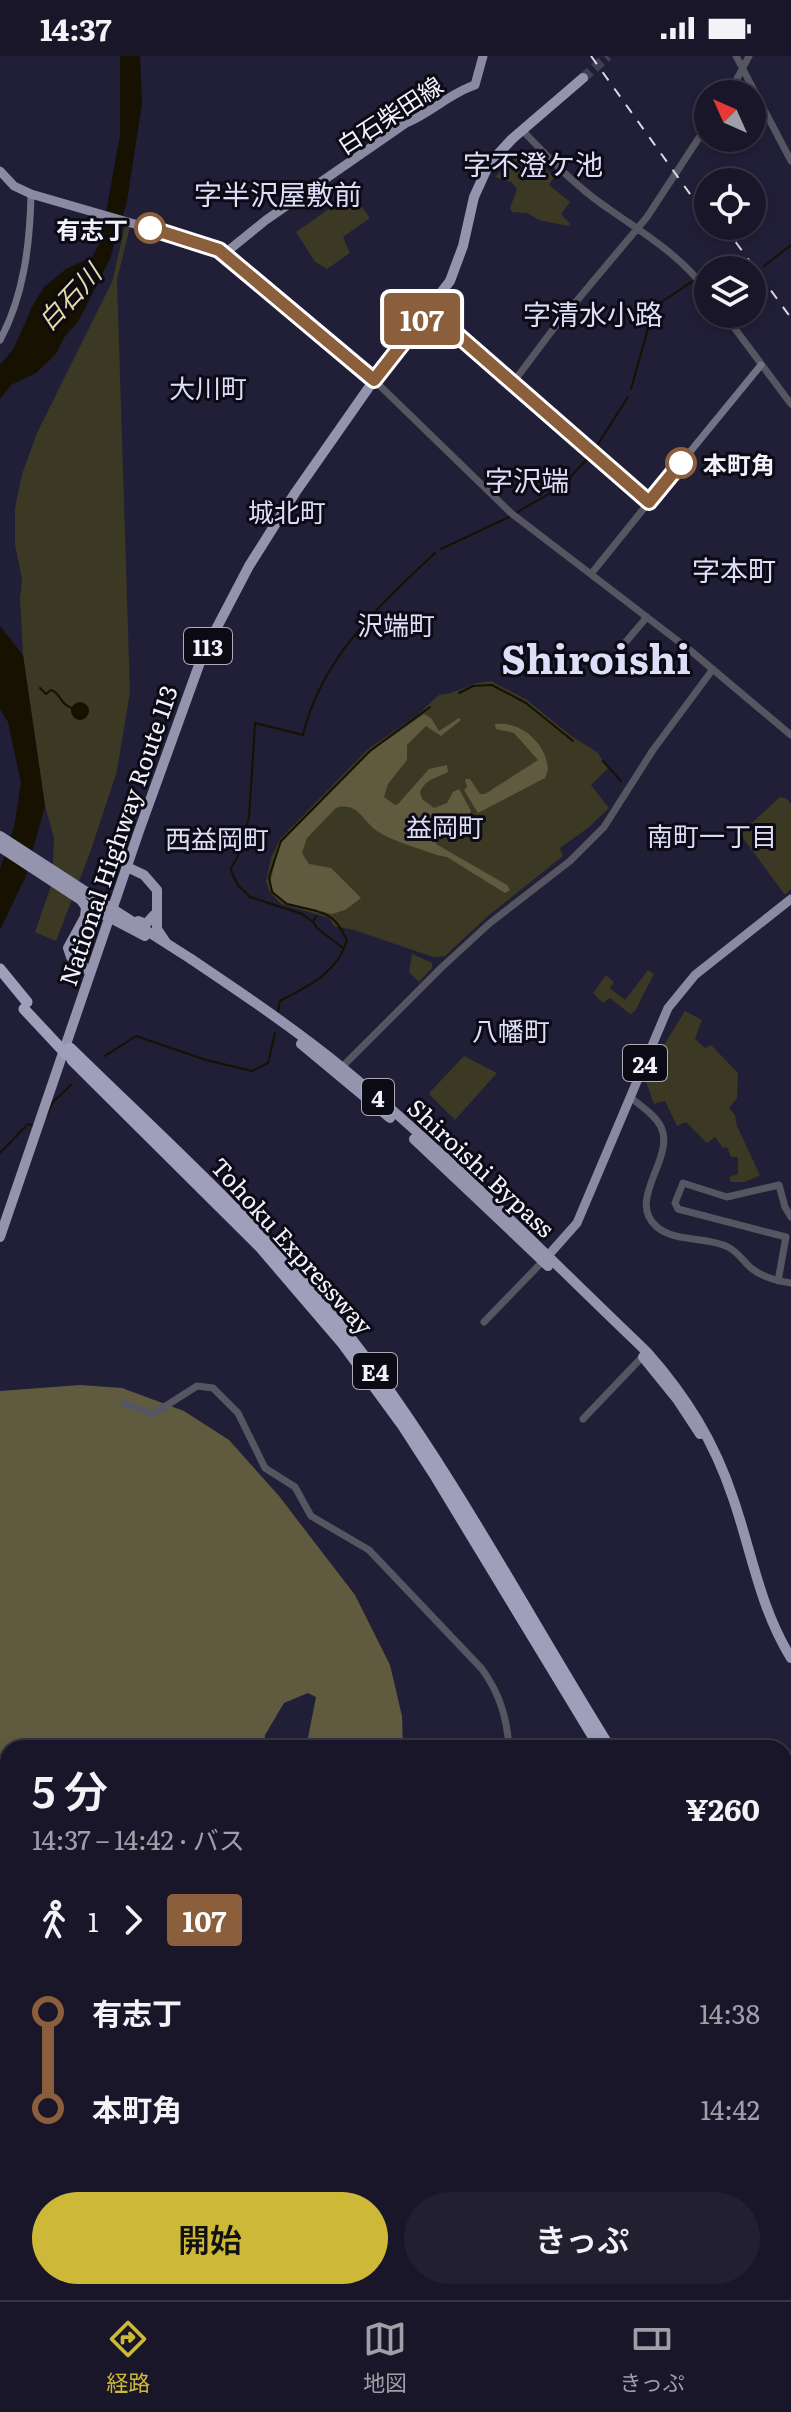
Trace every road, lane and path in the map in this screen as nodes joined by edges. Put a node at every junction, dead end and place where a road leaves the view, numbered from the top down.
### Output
1 (483, 56) edge
2 (736, 56) edge
3 (749, 56) edge
4 (742, 67) junction
5 (583, 78) tunnel mouth
6 (736, 80) edge
7 (522, 130) junction
8 (694, 145) edge
9 (791, 161) edge
10 (0, 171) edge
11 (33, 195) junction
12 (638, 227) junction
13 (224, 254) junction
14 (694, 276) edge
15 (429, 310) junction
16 (734, 328) edge
17 (0, 340) edge
18 (761, 365) junction
19 (374, 380) junction
20 (512, 384) junction
21 (791, 404) edge
22 (649, 502) junction
23 (591, 574) junction
24 (647, 617) junction
25 (618, 651) dead end
26 (713, 669) junction
27 (791, 735) edge
28 (0, 836) edge
29 (0, 845) edge
30 (127, 867) junction
31 (77, 893) junction
32 (791, 899) edge
33 (107, 909) junction
34 (156, 912) junction
35 (85, 917) junction
36 (169, 945) junction
37 (189, 962) junction
38 (0, 969) edge
39 (90, 972) junction
40 (0, 981) edge
41 (68, 1051) junction
42 (339, 1070) junction
43 (630, 1097) junction
44 (791, 1217) edge
45 (0, 1237) edge
46 (545, 1258) junction
47 (778, 1281) junction
48 (791, 1283) edge
49 (484, 1322) dead end
50 (645, 1354) junction
51 (124, 1403) dead end
52 (583, 1419) dead end
53 (791, 1658) edge
54 (508, 1740) edge
55 (595, 1740) edge
56 (605, 1740) edge

1 - 13 main road, 白石柴田線
2 - 4 street
3 - 4 street
4 - 6 street
4 - 9 street
5 - 7 highway, National Highway Route 113 / 113
7 - 12 street
7 - 15 highway, National Highway Route 113 / 113
8 - 12 street
10 - 11 main road
11 - 13 main road
11 - 17 main road
12 - 14 street
12 - 20 street
13 - 19 main road
15 - 19 highway, National Highway Route 113 / 113
15 - 20 main road
16 - 18 street
18 - 21 street
18 - 22 main road
19 - 23 street
19 - 30 highway, National Highway Route 113 / 113
20 - 22 main road
22 - 23 street
23 - 24 street
24 - 25 street
24 - 26 street
26 - 27 street
26 - 42 street
28 - 31 highway, Shiroishi Bypass / 4
29 - 31 highway, Shiroishi Bypass / 4
30 - 34 highway
30 - 39 highway, National Highway Route 113 / 113
31 - 33 highway, Shiroishi Bypass / 4
31 - 33 highway, Shiroishi Bypass / 4
31 - 35 highway
32 - 43 main road, 24
33 - 34 highway, bridge
33 - 35 highway
33 - 36 highway, Shiroishi Bypass / 4, bridge
33 - 37 highway, Shiroishi Bypass / 4, bridge
34 - 36 highway, bridge
35 - 39 highway
36 - 37 highway, Shiroishi Bypass / 4, bridge
37 - 42 highway, Shiroishi Bypass / 4
38 - 41 highway, Tohoku Expressway / E4
39 - 45 highway, National Highway Route 113 / 113
40 - 41 highway, Tohoku Expressway / E4, bridge
41 - 55 highway, Tohoku Expressway / E4
41 - 56 highway, Tohoku Expressway / E4
42 - 46 highway, Shiroishi Bypass / 4
43 - 46 main road, 24
43 - 47 street
44 - 47 street
46 - 49 street
46 - 50 highway, Shiroishi Bypass / 4
47 - 48 street
50 - 52 street
50 - 53 highway, Shiroishi Bypass / 4
51 - 54 street

